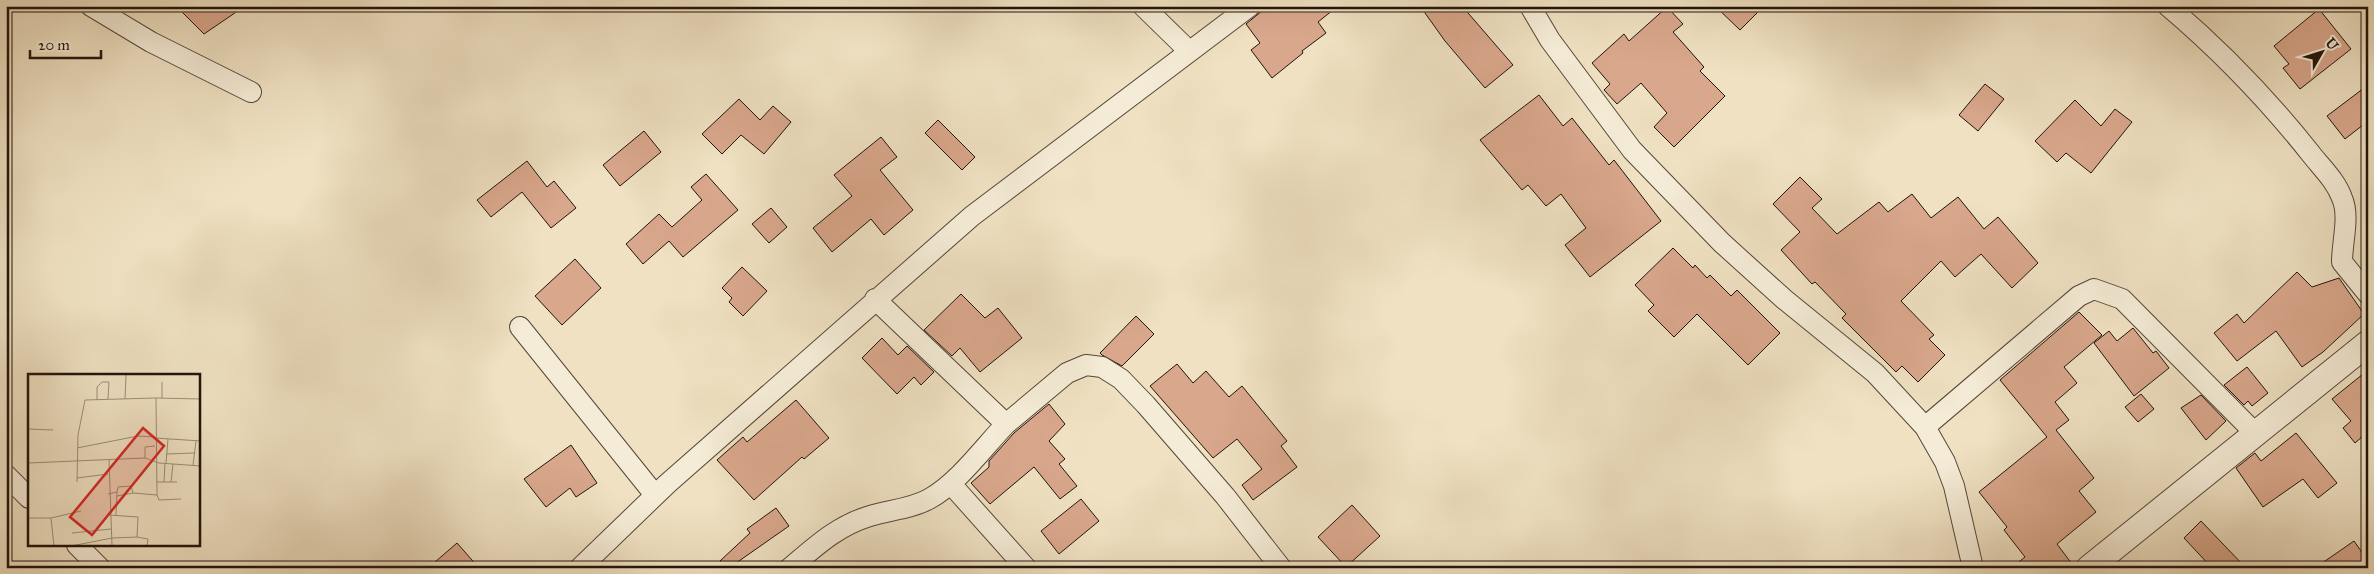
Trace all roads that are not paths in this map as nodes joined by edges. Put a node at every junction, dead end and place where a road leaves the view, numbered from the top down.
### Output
1 (91, 6) edge
2 (1143, 6) edge
3 (1250, 6) edge
4 (1530, 6) edge
5 (2168, 6) edge
6 (1189, 52) junction
7 (251, 92) dead end
8 (2368, 294) edge
9 (875, 299) junction
10 (520, 327) dead end
11 (2368, 343) edge
12 (1006, 424) junction
13 (1925, 427) junction
14 (2255, 433) junction
15 (6, 476) edge
16 (951, 484) junction
17 (655, 495) junction
18 (28, 497) edge
19 (78, 546) edge
20 (100, 568) edge
21 (580, 568) edge
22 (790, 568) edge
23 (1026, 568) edge
24 (1281, 568) edge
25 (1972, 568) edge
26 (2089, 568) edge

1 - 7 street
2 - 6 street
3 - 6 street
4 - 13 street
5 - 8 street
6 - 9 street
9 - 12 street
9 - 17 street
10 - 17 street
11 - 14 street
12 - 16 street
12 - 24 street
13 - 14 street
13 - 25 street
14 - 26 street
15 - 18 street
16 - 22 street
16 - 23 street
17 - 21 street
19 - 20 street

